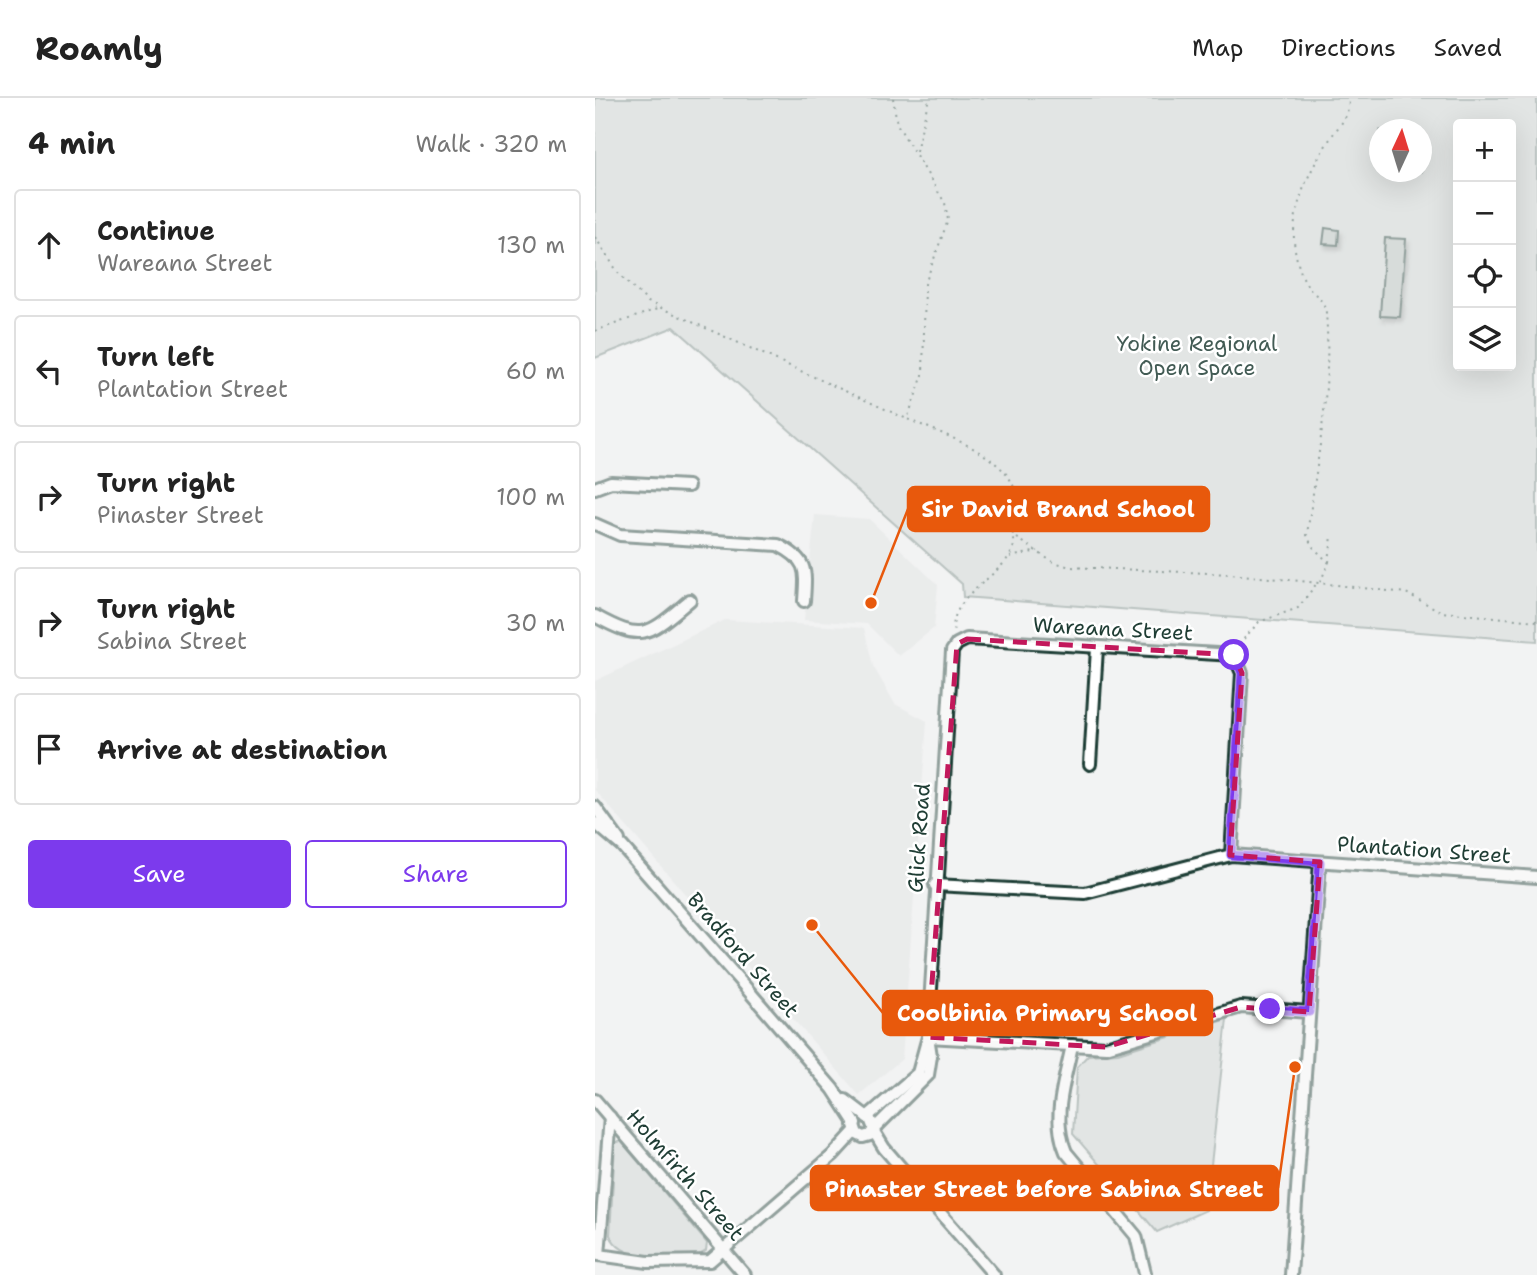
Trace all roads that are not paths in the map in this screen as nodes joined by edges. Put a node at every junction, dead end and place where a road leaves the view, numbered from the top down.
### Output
1 (688, 486) dead end
2 (595, 488) edge
3 (595, 524) edge
4 (689, 600) dead end
5 (804, 601) dead end
6 (595, 616) edge
7 (957, 644) joint
8 (1097, 648) junction
9 (1090, 764) dead end
10 (595, 807) edge
11 (595, 822) edge
12 (622, 846) junction
13 (1231, 855) junction
14 (1320, 862) junction
15 (1537, 877) edge
16 (935, 884) junction
17 (1309, 1012) junction
18 (928, 1037) junction
19 (1072, 1045) junction
20 (595, 1100) edge
21 (610, 1117) junction
22 (864, 1127) junction
23 (724, 1251) junction
24 (597, 1256) edge
25 (1145, 1273) dead end
26 (745, 1275) edge
27 (994, 1275) edge
28 (1291, 1275) edge

1 - 2 street
3 - 5 street
4 - 6 street
7 - 8 street, Wareana Street
7 - 16 street, Glick Road
8 - 9 street
8 - 13 street, Wareana Street
10 - 12 street, Bradford Street
11 - 12 street, Bradford Street
12 - 22 street, Bradford Street
13 - 14 street, Plantation Street
13 - 16 street, Plantation Street
14 - 15 street, Plantation Street
14 - 17 street
16 - 18 street, Glick Road
17 - 19 street
17 - 28 street
18 - 19 street
18 - 22 street, Glick Road
19 - 25 street
20 - 21 street, Holmfirth Street
21 - 23 street, Holmfirth Street
21 - 24 street
22 - 23 street, Glick Road
22 - 27 street, Bradford Street
23 - 24 street
23 - 26 street, Holmfirth Street

